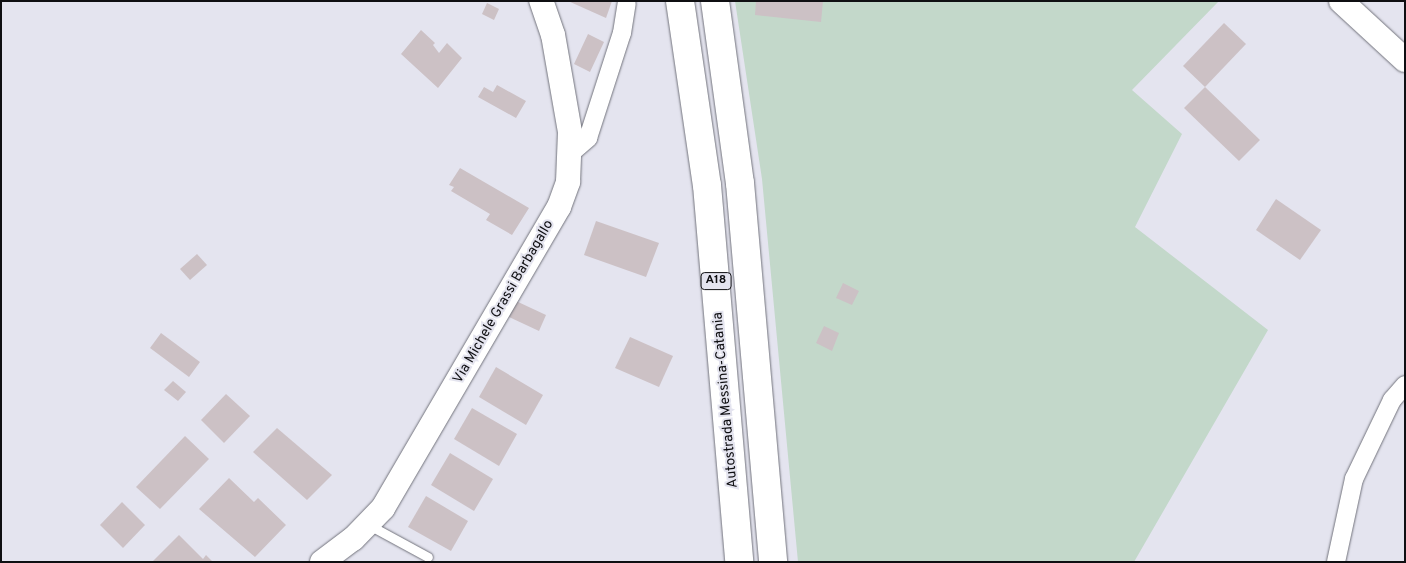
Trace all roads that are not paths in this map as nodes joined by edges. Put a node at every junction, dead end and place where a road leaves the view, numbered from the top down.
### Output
1 (541, 1) edge
2 (680, 1) edge
3 (715, 1) edge
4 (1341, 1) edge
5 (627, 3) dead end
6 (1405, 60) edge
7 (571, 153) junction
8 (1405, 385) edge
9 (369, 525) junction
10 (428, 557) dead end
11 (322, 562) edge
12 (739, 562) edge
13 (773, 562) edge
14 (1336, 562) edge

1 - 7 street, Via Michele Grassi Barbagallo
2 - 12 highway, Autostrada Messina-Catania / A18
3 - 13 highway, A18
4 - 6 street
5 - 7 street
7 - 9 street, Via Michele Grassi Barbagallo
8 - 14 street
9 - 10 lane
9 - 11 street, Via Michele Grassi Barbagallo

